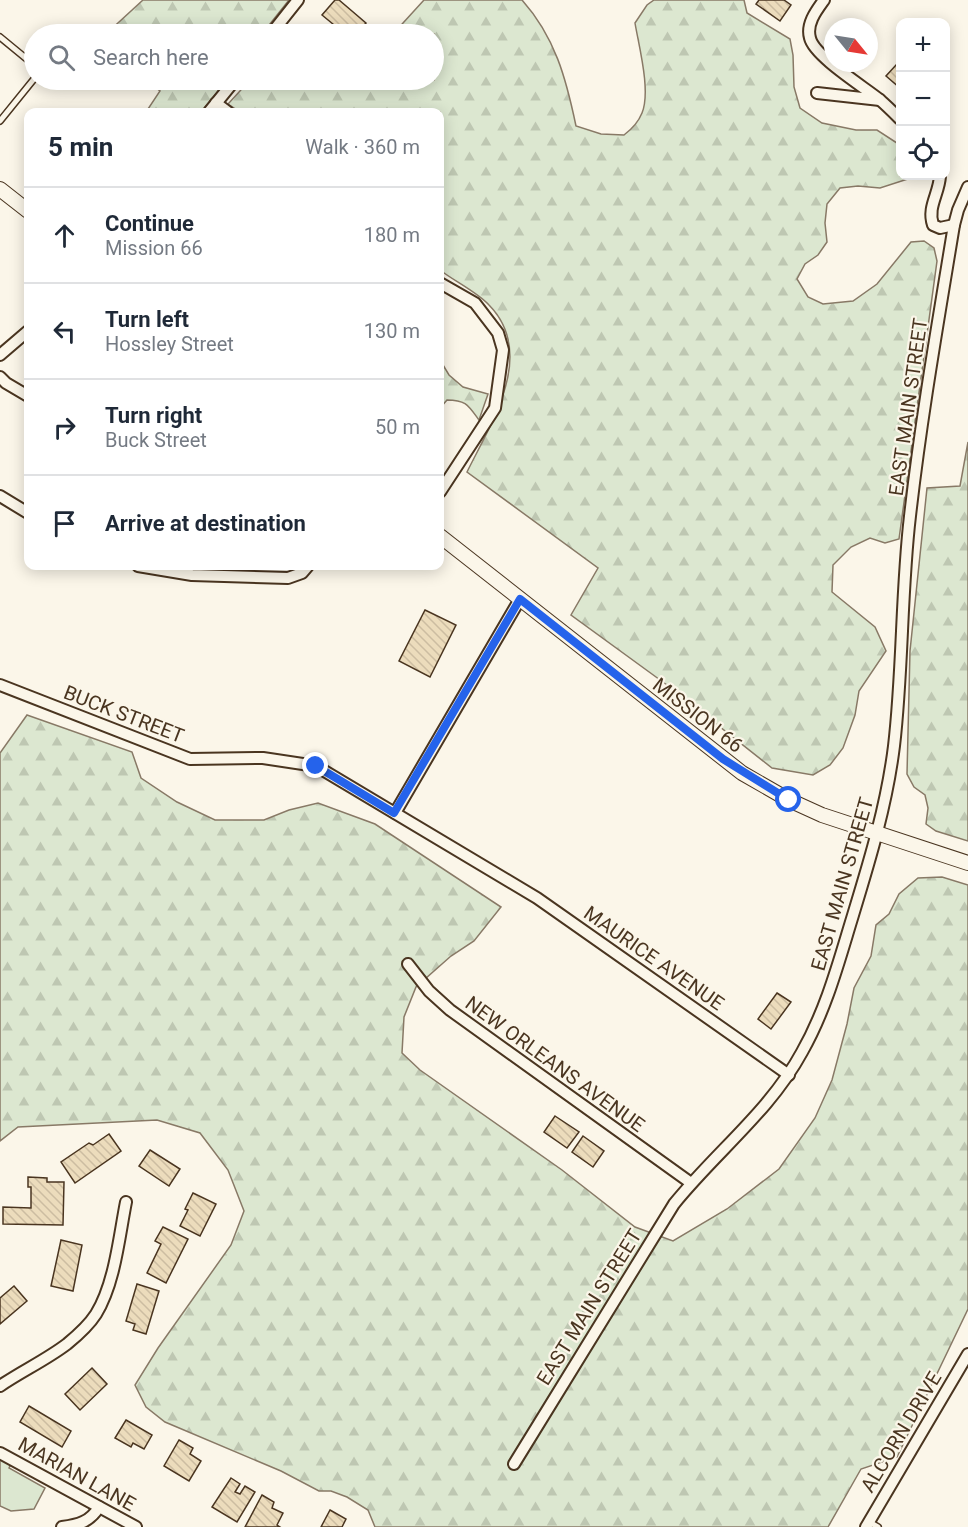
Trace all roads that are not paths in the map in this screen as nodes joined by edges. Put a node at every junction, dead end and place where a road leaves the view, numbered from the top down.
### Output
1 (298, 0) edge
2 (824, 0) edge
3 (279, 24) edge
4 (0, 37) edge
5 (24, 57) edge
6 (25, 90) edge
7 (227, 90) edge
8 (817, 93) dead end
9 (880, 100) junction
10 (216, 103) junction
11 (212, 108) edge
12 (223, 108) edge
13 (896, 115) edge
14 (0, 121) edge
15 (940, 180) edge
16 (968, 187) edge
17 (0, 189) edge
18 (24, 208) edge
19 (954, 225) junction
20 (444, 285) edge
21 (24, 334) edge
22 (0, 355) edge
23 (0, 377) edge
24 (24, 394) edge
25 (444, 486) edge
26 (0, 496) edge
27 (24, 511) edge
28 (444, 539) edge
29 (162, 570) edge
30 (305, 570) edge
31 (520, 599) junction
32 (0, 685) edge
33 (394, 813) junction
34 (878, 834) junction
35 (968, 863) edge
36 (496, 873) joint
37 (408, 964) dead end
38 (789, 1075) junction
39 (691, 1183) junction
40 (126, 1202) dead end
41 (968, 1354) edge
42 (0, 1386) edge
43 (0, 1453) edge
44 (514, 1464) dead end
45 (99, 1507) junction
46 (871, 1525) edge
47 (62, 1527) edge
48 (136, 1527) edge

1 - 3 street
2 - 9 street
4 - 5 lane
6 - 14 lane
7 - 10 street
8 - 9 street
9 - 13 street
10 - 11 street
10 - 12 street
15 - 19 street
16 - 19 street, EAST MAIN STREET
17 - 18 street
19 - 34 street, EAST MAIN STREET
20 - 25 street
21 - 22 street
23 - 24 street
26 - 27 street
28 - 31 street, MISSION 66
29 - 30 street
31 - 33 street
31 - 34 street, MISSION 66
32 - 33 street, BUCK STREET
33 - 36 street, BUCK STREET
34 - 35 street, MISSION 66
34 - 38 street, EAST MAIN STREET
36 - 38 street, MAURICE AVENUE
37 - 39 street, NEW ORLEANS AVENUE
38 - 39 street, EAST MAIN STREET
39 - 44 street, EAST MAIN STREET
40 - 42 street
41 - 46 street, ALCORN DRIVE
43 - 45 street, MARIAN LANE
45 - 47 street
45 - 48 street, MARIAN LANE

